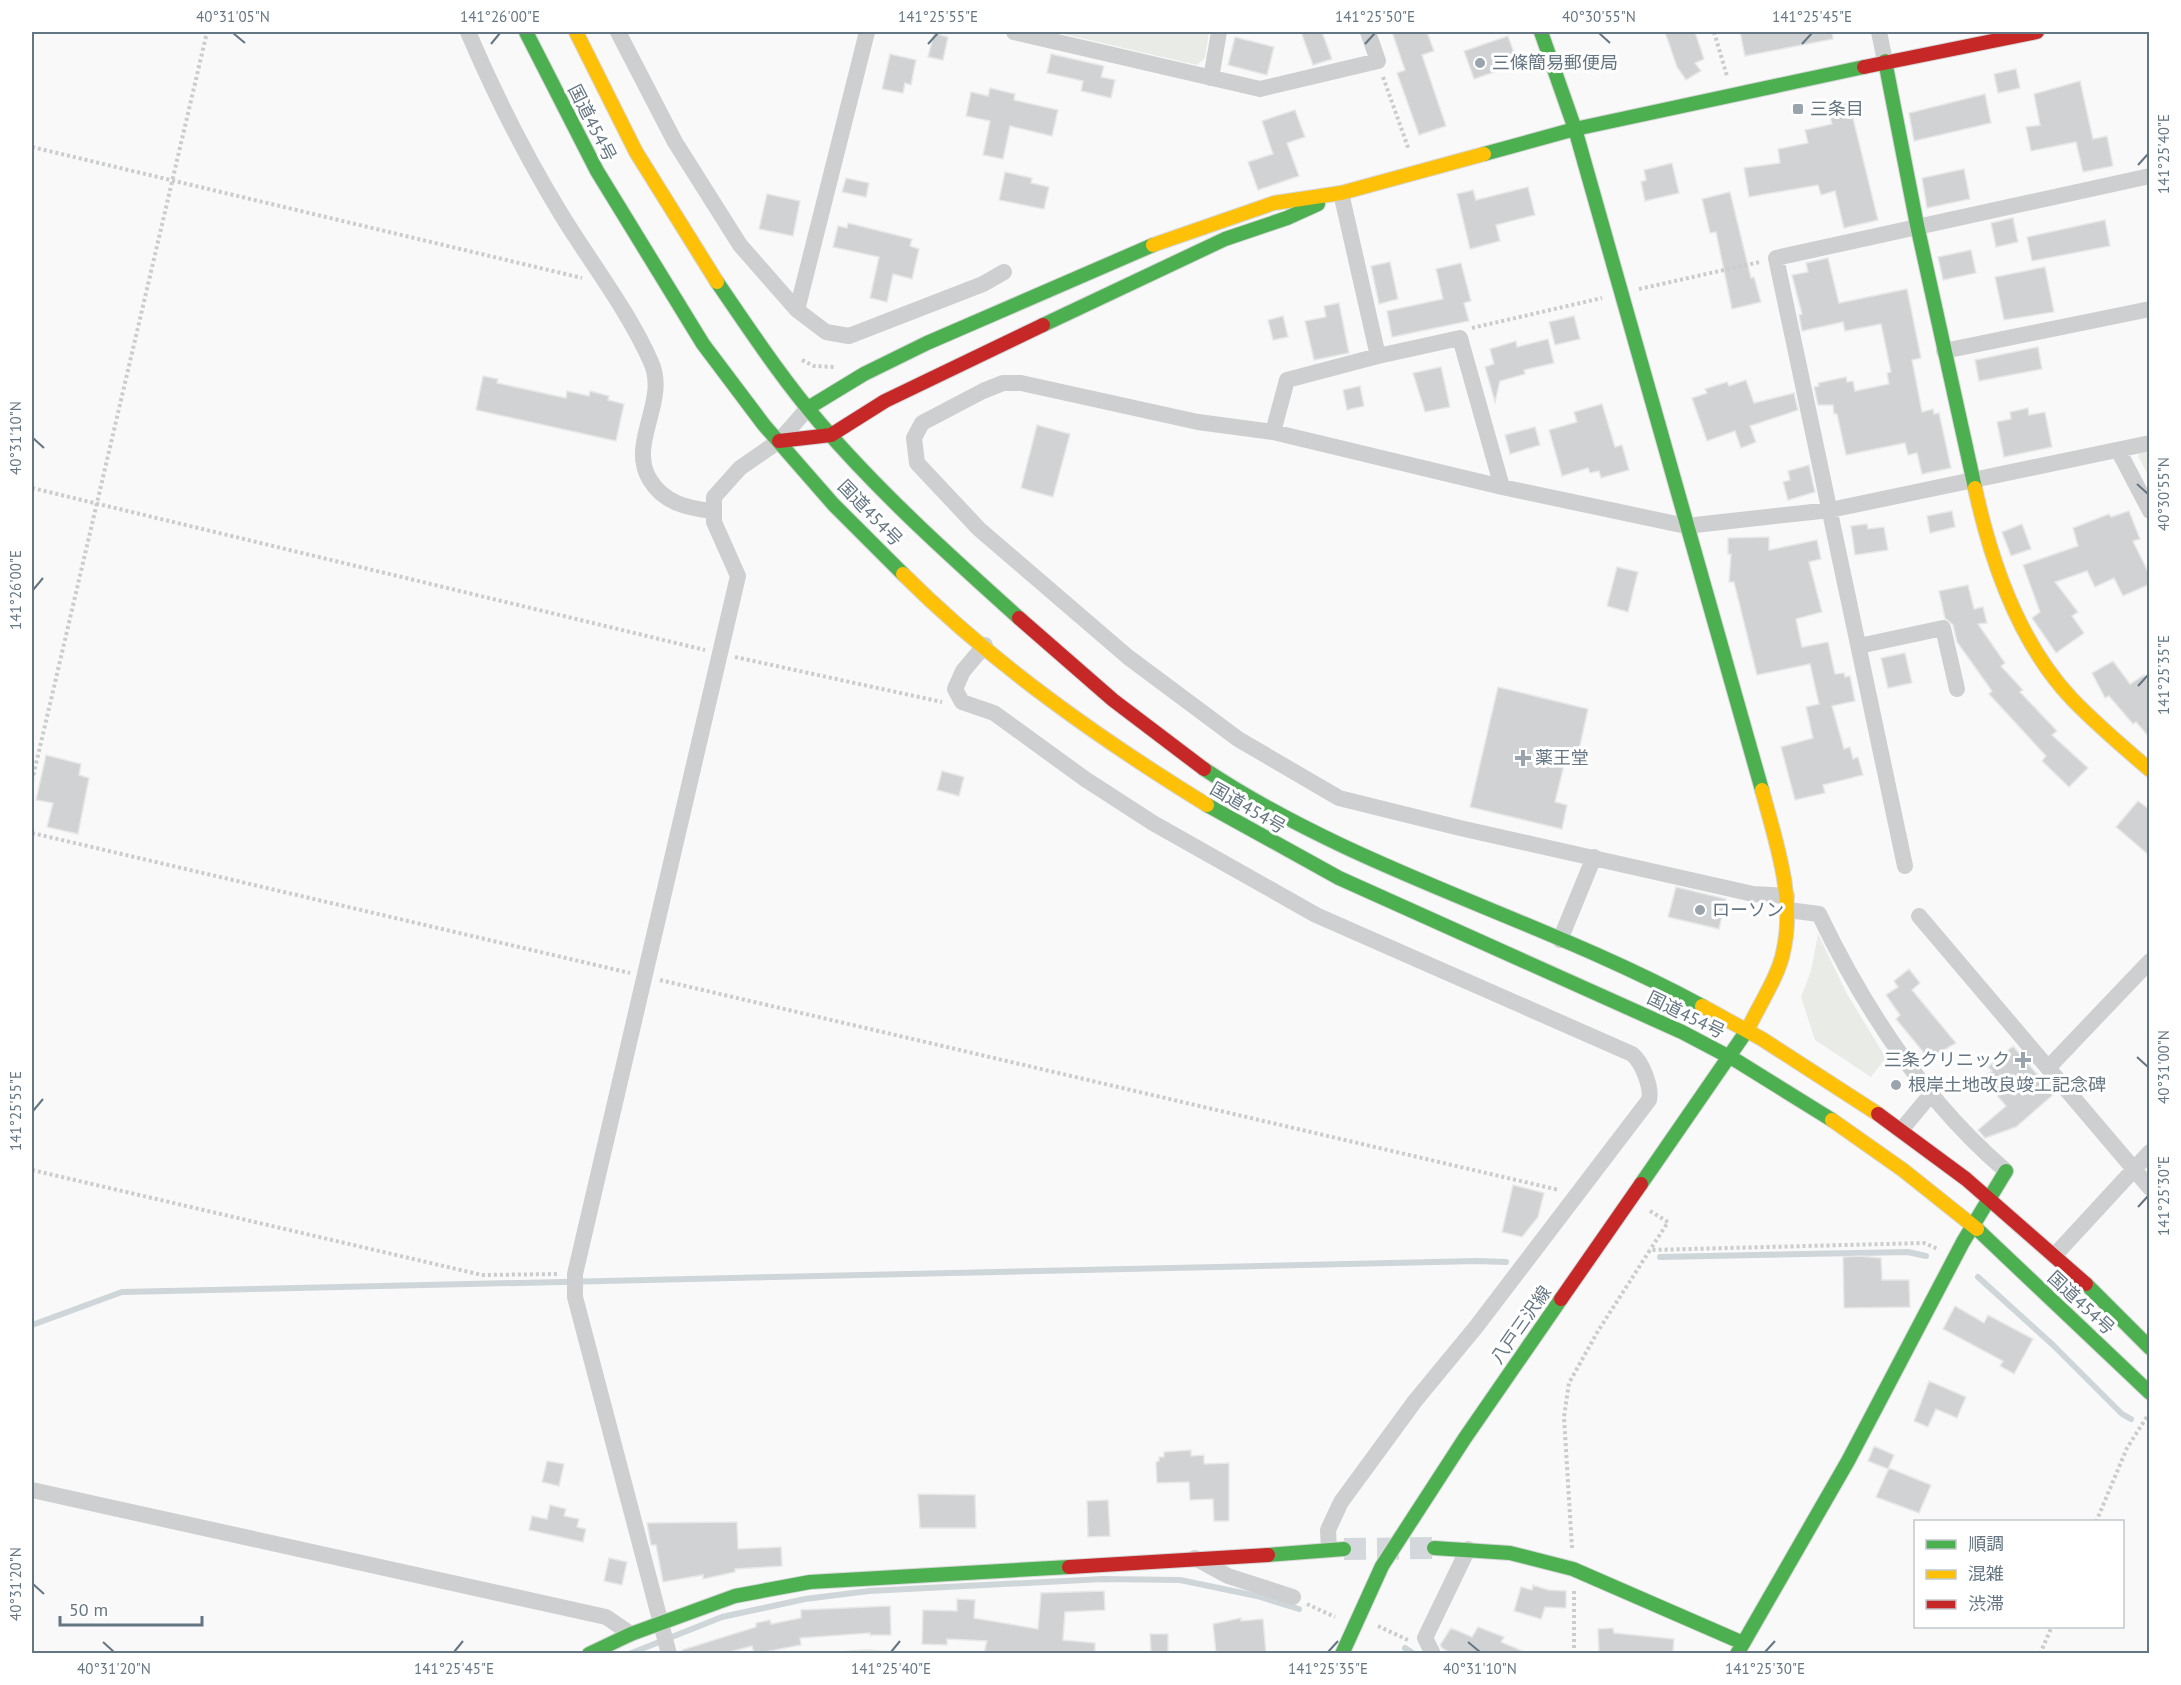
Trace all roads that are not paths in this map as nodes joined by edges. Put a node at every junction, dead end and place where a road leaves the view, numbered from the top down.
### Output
1 (468, 32) edge
2 (526, 32) edge
3 (576, 32) edge
4 (618, 32) edge
5 (867, 32) edge
6 (1014, 32) edge
7 (1219, 32) edge
8 (1368, 32) edge
9 (1541, 32) edge
10 (1879, 32) edge
11 (2037, 32) edge
12 (1885, 61) junction
13 (1211, 78) junction
14 (1575, 129) junction
15 (2150, 176) edge
16 (1341, 193) junction
17 (1917, 225) junction
18 (1004, 272) dead end
19 (2150, 309) edge
20 (797, 310) junction
21 (1944, 351) junction
22 (1378, 356) junction
23 (808, 408) junction
24 (1273, 432) junction
25 (831, 435) junction
26 (779, 441) junction
27 (2150, 443) edge
28 (2118, 450) junction
29 (1972, 480) junction
30 (1502, 487) junction
31 (1830, 510) junction
32 (712, 511) junction
33 (2150, 511) edge
34 (1686, 526) junction
35 (985, 645) junction
36 (1859, 646) junction
37 (1957, 689) dead end
38 (2150, 770) edge
39 (1594, 857) junction
40 (1905, 866) dead end
41 (1788, 903) junction
42 (1919, 916) dead end
43 (1560, 940) junction
44 (2150, 961) edge
45 (1748, 1029) junction
46 (1730, 1057) junction
47 (2048, 1068) junction
48 (1932, 1093) junction
49 (1902, 1129) junction
50 (2150, 1152) edge
51 (2133, 1169) junction
52 (2006, 1170) joint
53 (2150, 1188) edge
54 (1989, 1198) junction
55 (1973, 1225) junction
56 (2054, 1256) junction
57 (2150, 1347) edge
58 (2150, 1393) edge
59 (32, 1490) edge
60 (1434, 1548) tunnel mouth
61 (1336, 1549) joint
62 (1468, 1549) junction
63 (1195, 1558) junction
64 (1293, 1597) road end
65 (659, 1623) junction
66 (631, 1634) junction
67 (1740, 1648) edge
68 (1431, 1652) edge
69 (589, 1653) edge
70 (669, 1653) edge
71 (1342, 1653) edge

1 - 32 street
2 - 26 main road, 国道454号
3 - 23 main road, 国道454号
4 - 20 street
5 - 20 street
6 - 13 street
7 - 13 street
8 - 13 street
9 - 14 main road, 八戸三沢線
10 - 12 street
11 - 12 main road
12 - 14 main road
12 - 17 main road
14 - 16 main road
14 - 34 main road, 八戸三沢線
15 - 17 street
16 - 22 street
16 - 23 main road
16 - 25 main road
17 - 21 main road
17 - 31 street
18 - 20 street
19 - 21 street
21 - 29 main road
22 - 24 street
22 - 30 street
23 - 25 main road, 国道454号
23 - 26 street
24 - 30 street
24 - 39 street
25 - 26 main road
25 - 43 main road, 国道454号
26 - 32 street
26 - 35 main road, 国道454号
27 - 28 street
28 - 29 street
28 - 33 street
29 - 31 street
29 - 38 main road
30 - 34 street
31 - 34 street
31 - 36 street
32 - 65 street
34 - 41 main road, 八戸三沢線
35 - 46 main road, 国道454号
35 - 61 street
36 - 37 street
36 - 40 street
39 - 41 street
39 - 43 street
41 - 45 main road, 八戸三沢線
41 - 48 street
42 - 47 street
43 - 45 main road, 国道454号
44 - 47 street
45 - 46 main road, 八戸三沢線
45 - 49 main road, 国道454号
46 - 55 main road, 国道454号
46 - 71 main road, 八戸三沢線
47 - 51 street
48 - 49 street
48 - 52 street
49 - 54 main road, 国道454号
50 - 51 street
51 - 53 street
51 - 56 street
52 - 54 main road
54 - 55 main road
54 - 56 main road, 国道454号
55 - 58 main road, 国道454号
55 - 67 main road
56 - 57 main road, 国道454号
59 - 66 street
60 - 62 main road
61 - 63 main road
62 - 67 main road
62 - 68 street
63 - 64 street
63 - 65 main road
65 - 66 main road
65 - 70 street
66 - 69 main road

